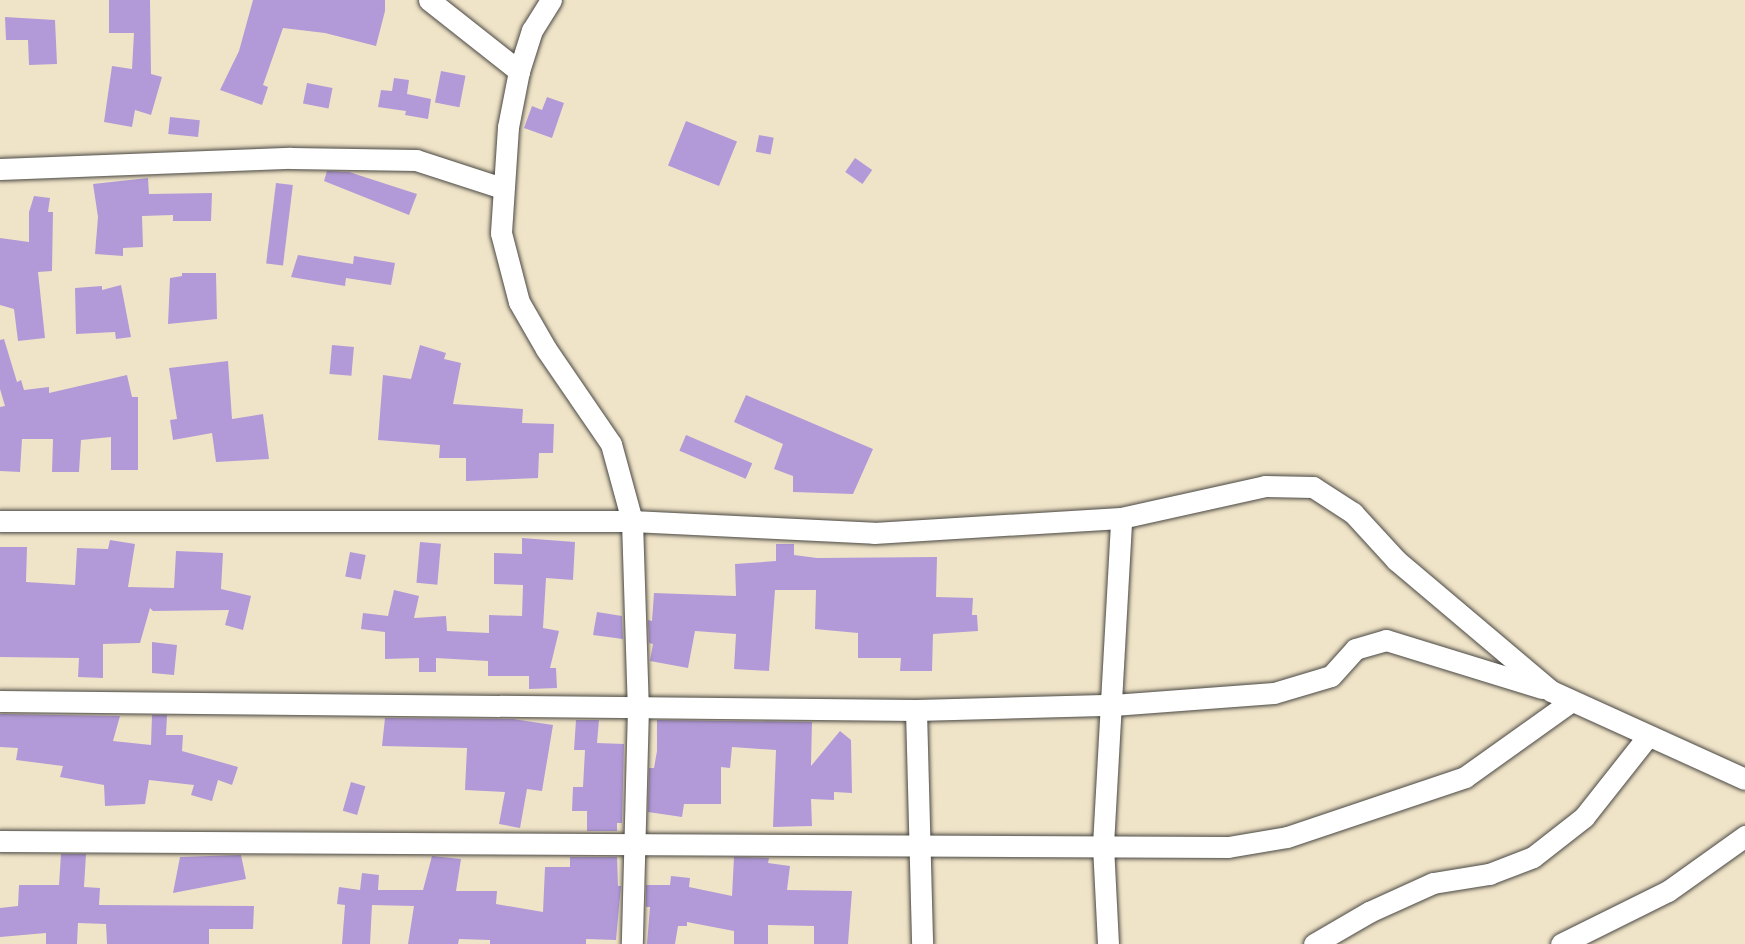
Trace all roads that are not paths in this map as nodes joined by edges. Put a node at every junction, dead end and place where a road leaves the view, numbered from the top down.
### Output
1 (429, 0) edge
2 (551, 0) edge
3 (519, 71) junction
4 (0, 169) edge
5 (502, 188) junction
6 (1121, 518) junction
7 (0, 521) edge
8 (632, 521) junction
9 (1551, 691) junction
10 (0, 700) edge
11 (1570, 702) junction
12 (1113, 705) junction
13 (638, 707) junction
14 (916, 710) junction
15 (1648, 736) junction
16 (1745, 779) edge
17 (1745, 836) edge
18 (0, 841) edge
19 (917, 844) junction
20 (633, 846) junction
21 (1103, 846) junction
22 (632, 944) edge
23 (922, 944) edge
24 (1108, 944) edge
25 (1314, 944) edge
26 (1562, 944) edge

1 - 3 street
2 - 3 street
3 - 5 street
4 - 5 street
5 - 8 street
6 - 8 street
6 - 9 street
6 - 12 street
7 - 8 street
8 - 13 street
9 - 11 street
9 - 12 street
10 - 13 street
11 - 15 street
11 - 21 street
12 - 14 street
12 - 21 street
13 - 14 street
13 - 20 street
14 - 19 street
15 - 16 street
15 - 25 street
17 - 26 street
18 - 20 street
19 - 20 street
19 - 21 street
19 - 23 street
20 - 22 street
21 - 24 street

